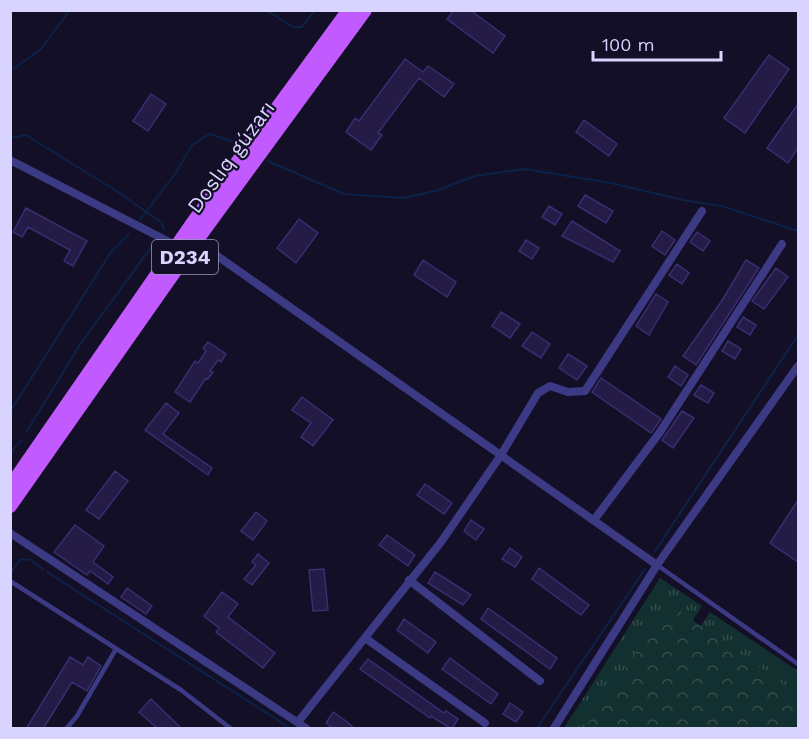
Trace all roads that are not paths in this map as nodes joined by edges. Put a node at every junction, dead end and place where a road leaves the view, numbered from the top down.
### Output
1 (350, 10) edge
2 (365, 10) edge
3 (10, 160) edge
4 (702, 211) dead end
5 (196, 241) junction
6 (782, 244) dead end
7 (177, 246) junction
8 (798, 366) edge
9 (501, 455) junction
10 (10, 487) edge
11 (10, 506) edge
12 (594, 520) junction
13 (10, 533) edge
14 (657, 565) junction
15 (409, 580) junction
16 (10, 581) edge
17 (365, 638) junction
18 (116, 649) junction
19 (798, 664) edge
20 (540, 681) dead end
21 (298, 723) junction
22 (485, 723) dead end
23 (67, 729) edge
24 (230, 729) edge
25 (306, 729) edge
26 (554, 729) edge

1 - 7 main road, Doslıq gúzarı / D234
2 - 5 main road, Doslıq gúzarı / D234
3 - 7 street
4 - 9 street
5 - 9 street
5 - 11 main road, Doslıq gúzarı / D234
6 - 12 street
7 - 10 main road, Doslıq gúzarı / D234
8 - 14 street
9 - 12 street
9 - 15 street
12 - 14 street
13 - 21 street
14 - 19 lane
14 - 26 street
15 - 17 street
15 - 20 street
16 - 18 lane
17 - 21 street
17 - 22 street
18 - 23 lane
18 - 24 lane
21 - 25 street

